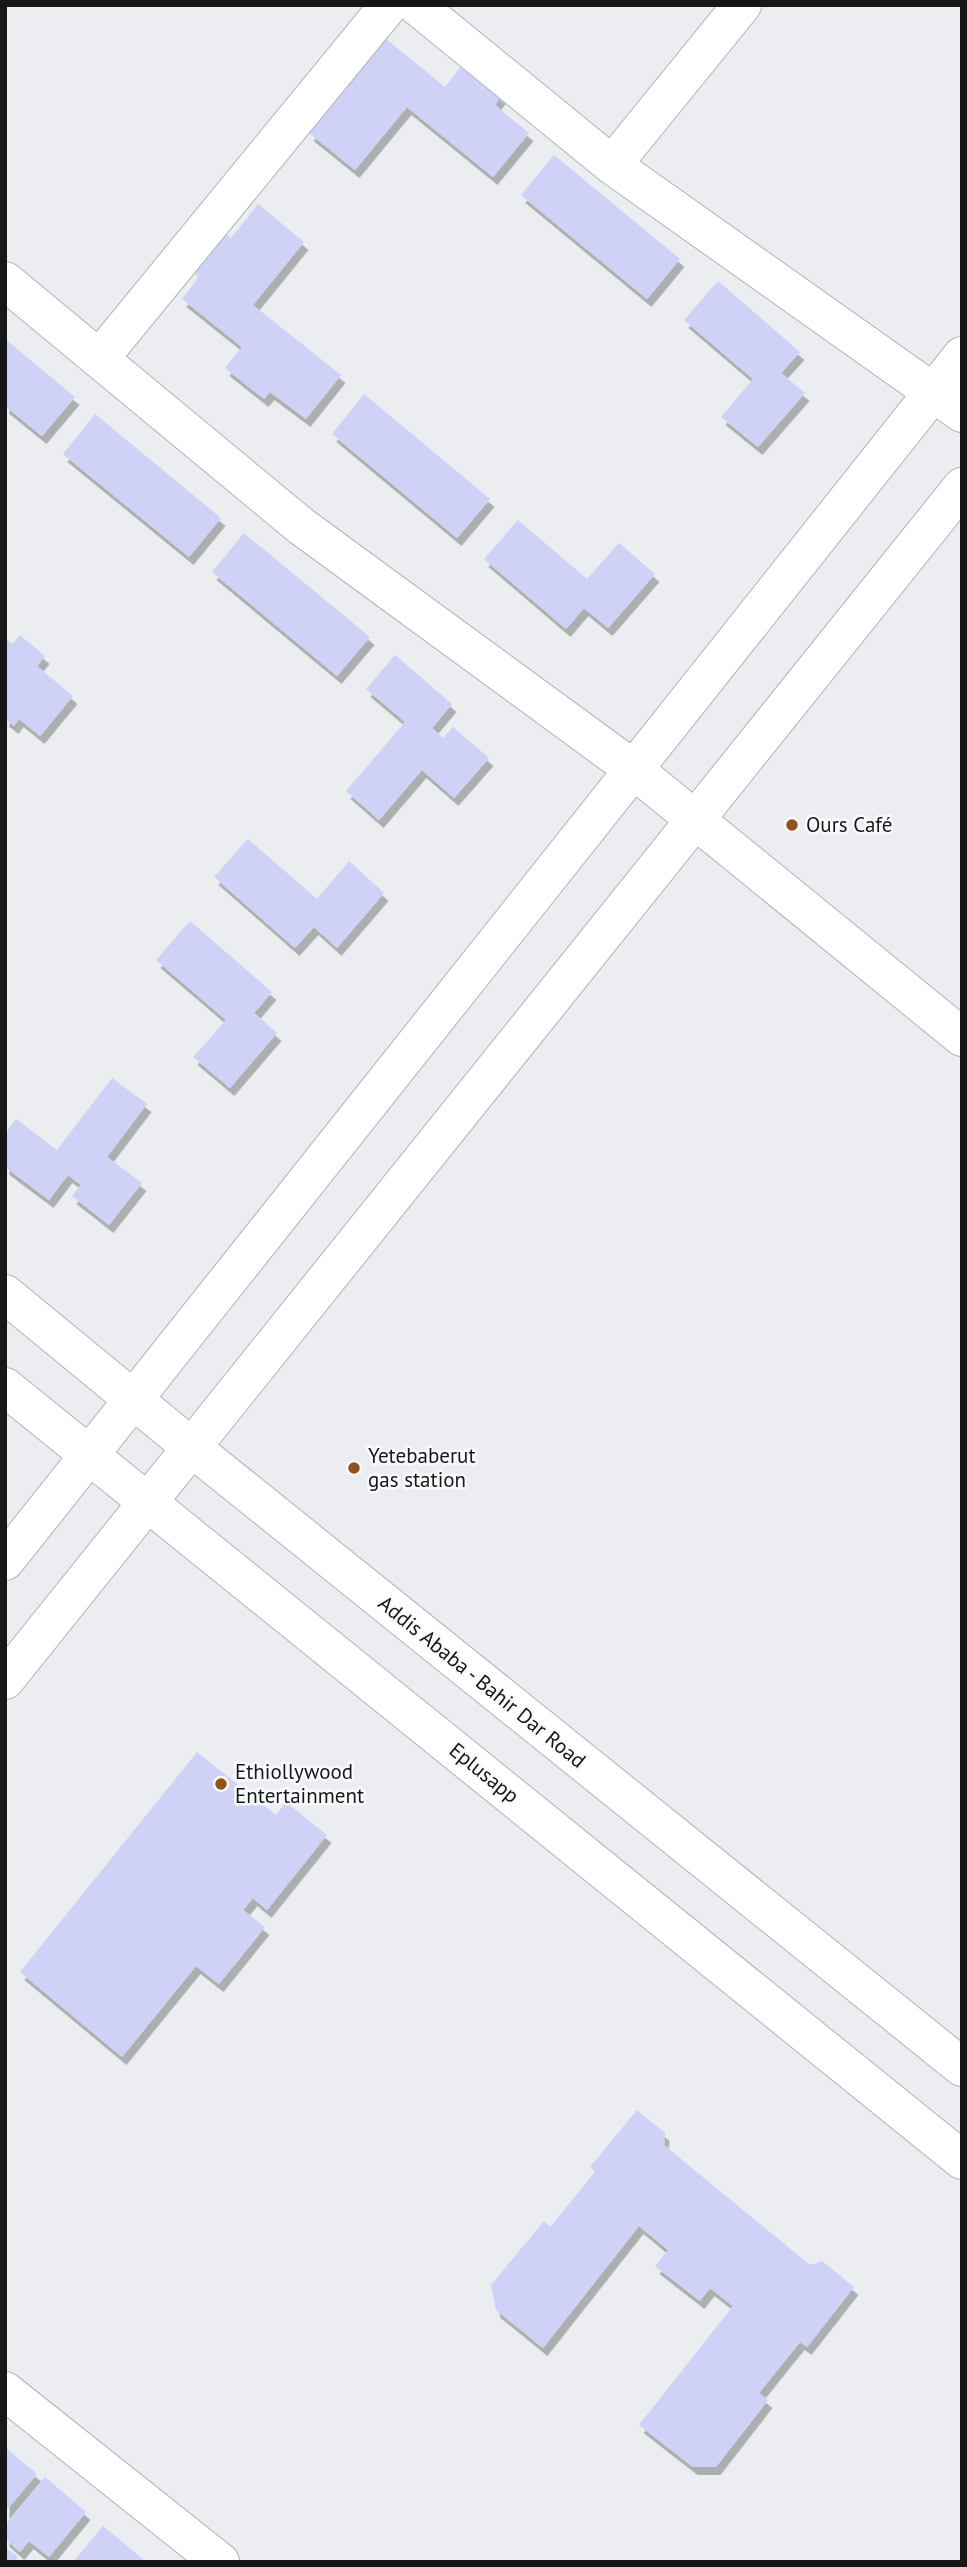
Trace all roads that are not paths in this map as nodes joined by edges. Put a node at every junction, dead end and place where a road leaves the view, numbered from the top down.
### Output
1 (389, 5) edge
2 (416, 5) edge
3 (742, 5) edge
4 (612, 165) junction
5 (5, 281) edge
6 (962, 356) edge
7 (99, 359) junction
8 (948, 402) edge
9 (962, 487) edge
10 (634, 769) junction
11 (695, 818) junction
12 (962, 1037) edge
13 (5, 1294) edge
14 (5, 1387) edge
15 (132, 1398) junction
16 (191, 1447) junction
17 (89, 1455) junction
18 (149, 1502) junction
19 (5, 1561) edge
20 (5, 1680) edge
21 (962, 2067) edge
22 (962, 2161) edge
23 (5, 2391) edge
24 (220, 2562) edge

1 - 7 main road
2 - 4 main road
3 - 4 main road
4 - 8 main road
5 - 7 main road
6 - 8 main road
7 - 10 main road
8 - 10 main road
9 - 11 main road
10 - 11 main road
10 - 15 main road
11 - 12 main road
11 - 16 main road
13 - 15 main road, Addis Ababa - Bahir Dar Road
14 - 17 main road, Eplusapp
15 - 16 main road, Addis Ababa - Bahir Dar Road
15 - 17 main road
16 - 18 main road
16 - 21 main road, Addis Ababa - Bahir Dar Road
17 - 18 main road, Eplusapp
17 - 19 main road
18 - 20 main road
18 - 22 main road, Eplusapp
23 - 24 main road

